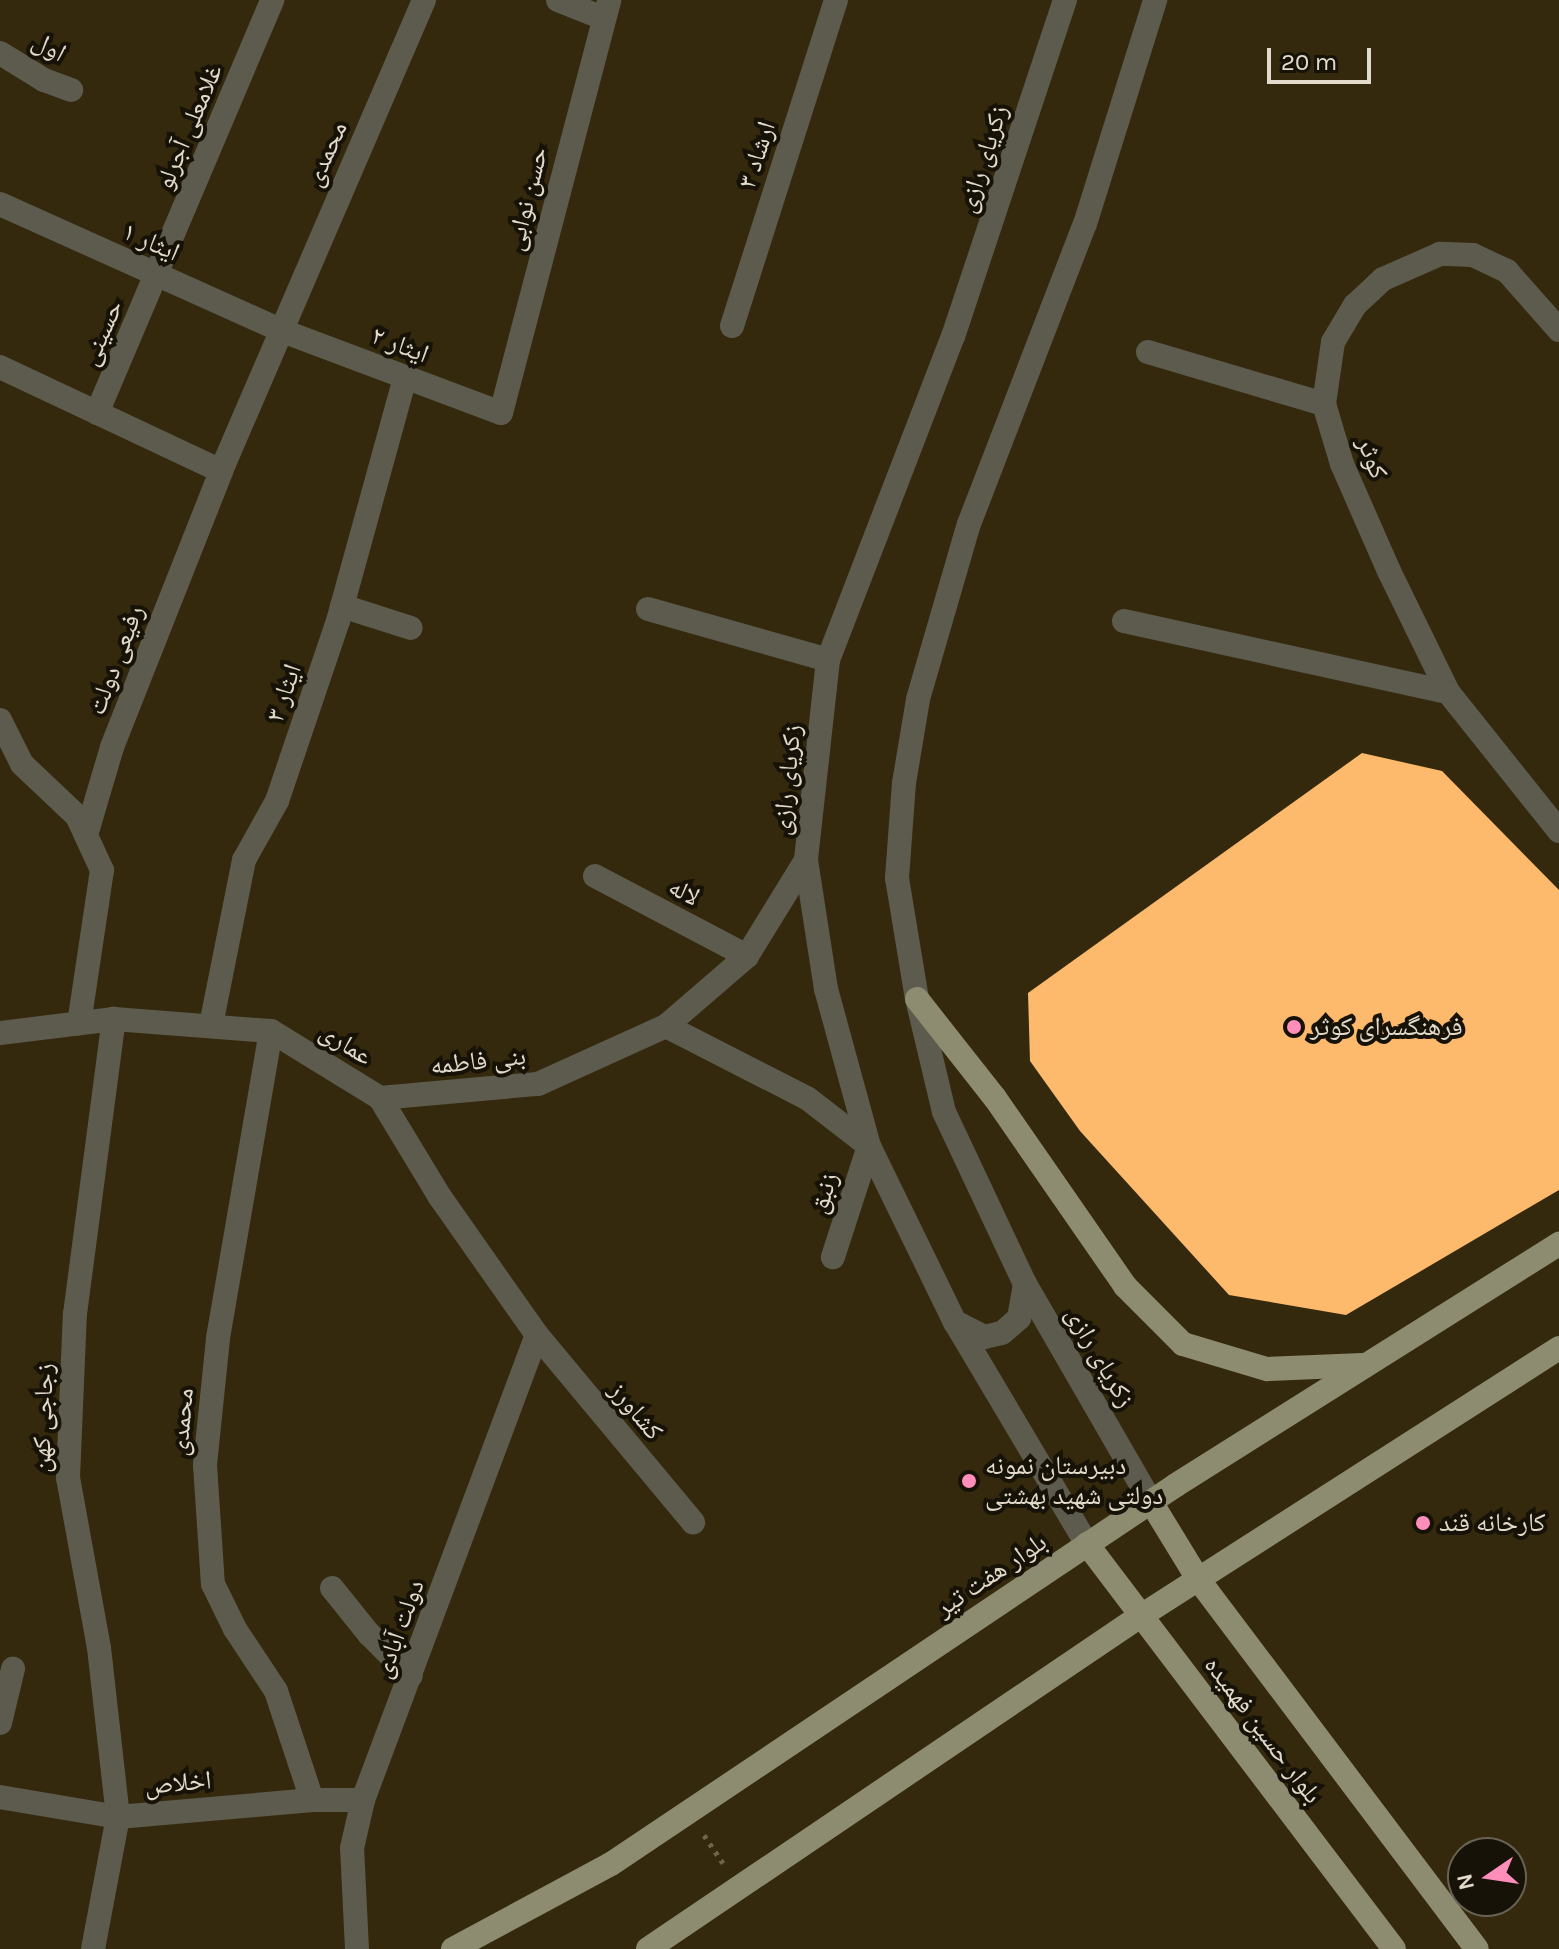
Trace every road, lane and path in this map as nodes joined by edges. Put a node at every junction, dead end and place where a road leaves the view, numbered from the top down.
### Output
1 (272, 0) edge
2 (424, 0) edge
3 (558, 0) edge
4 (836, 0) edge
5 (1065, 0) edge
6 (1155, 0) edge
7 (606, 9) edge
8 (0, 53) edge
9 (71, 90) dead end
10 (0, 204) edge
11 (157, 276) junction
12 (732, 326) dead end
13 (280, 330) junction
14 (1559, 330) edge
15 (1148, 352) dead end
16 (0, 367) edge
17 (405, 377) junction
18 (1324, 404) junction
19 (97, 413) junction
20 (501, 413) joint
21 (221, 471) junction
22 (342, 606) junction
23 (648, 609) dead end
24 (1124, 621) dead end
25 (411, 628) dead end
26 (828, 660) junction
27 (1448, 692) junction
28 (0, 720) edge
29 (1559, 831) edge
30 (86, 835) junction
31 (806, 860) junction
32 (595, 876) dead end
33 (747, 956) junction
34 (917, 999) junction
35 (114, 1019) junction
36 (79, 1023) junction
37 (211, 1025) junction
38 (666, 1026) junction
39 (271, 1031) junction
40 (0, 1033) edge
41 (380, 1098) junction
42 (869, 1146) junction
43 (1559, 1244) edge
44 (833, 1257) dead end
45 (1025, 1284) junction
46 (955, 1322) junction
47 (537, 1335) junction
48 (1559, 1348) edge
49 (1365, 1365) junction
50 (1151, 1502) junction
51 (693, 1522) dead end
52 (1087, 1544) junction
53 (1198, 1579) junction
54 (332, 1588) dead end
55 (1141, 1616) junction
56 (13, 1669) dead end
57 (411, 1676) junction
58 (0, 1723) edge
59 (0, 1797) edge
60 (312, 1800) junction
61 (363, 1800) junction
62 (689, 1812) junction
63 (118, 1817) junction
64 (738, 1888) junction
65 (93, 1949) edge
66 (357, 1949) edge
67 (453, 1949) edge
68 (648, 1949) edge
69 (1394, 1949) edge
70 (1477, 1949) edge

1 - 11 street, غلامعلی آجرلو
2 - 13 street, محمدی
3 - 7 street
4 - 12 street, ارشاد ۳
5 - 26 street, زکریای رازی
6 - 34 street, زکریای رازی
7 - 20 street, حسن نوابی
8 - 9 street, اول
10 - 11 street, ۱ ایثار
11 - 13 street, ۱ ایثار
11 - 19 street, حسینی
13 - 17 street, ایثار ۲
13 - 21 street, رفیعی دولت
14 - 18 street, کوثر
15 - 18 street
16 - 19 street
17 - 20 street, ایثار ۲
17 - 22 street, ایثار ۳
18 - 27 street, کوثر
19 - 21 street
21 - 30 street, رفیعی دولت
22 - 25 street
22 - 37 street, ایثار ۳
23 - 26 street
24 - 27 street
26 - 31 street, زکریای رازی
27 - 29 street, کوثر
28 - 30 street
30 - 36 street
31 - 33 street, بنی فاطمه
31 - 42 street, زکریای رازی
32 - 33 street, لاله
33 - 38 street, بنی فاطمه
34 - 45 street, زکریای رازی
34 - 49 main road
35 - 36 street, عماری
35 - 37 street, عماری
35 - 63 street, زجاجی کهن
36 - 40 street, عماری
37 - 39 street, عماری
38 - 41 street, بنی فاطمه
38 - 42 street
39 - 41 street, عماری
39 - 60 street, محمدی
41 - 47 street, عماری
42 - 44 street, زنبق
42 - 46 street, زکریای رازی
43 - 49 main road, بلوار هفت تیر
45 - 46 street
45 - 50 street, زکریای رازی
46 - 52 street, زکریای رازی
47 - 51 street, کشاورز
47 - 57 street, دولت آبادی
48 - 53 main road
49 - 50 main road, بلوار هفت تیر
50 - 52 main road, بلوار هفت تیر
50 - 53 main road, بلوار حسین فهمیده
52 - 55 main road, بلوار حسین فهمیده
52 - 62 main road, بلوار هفت تیر
53 - 55 main road
53 - 70 main road, بلوار حسین فهمیده
54 - 57 street
55 - 64 main road
55 - 69 main road, بلوار حسین فهمیده
56 - 58 street
57 - 61 street, دولت آبادی
59 - 63 street, اخلاص
60 - 61 street, اخلاص
60 - 63 street, اخلاص
61 - 66 street, دولت آبادی
62 - 64 path
62 - 67 main road, بلوار هفت تیر
63 - 65 street
64 - 68 main road

